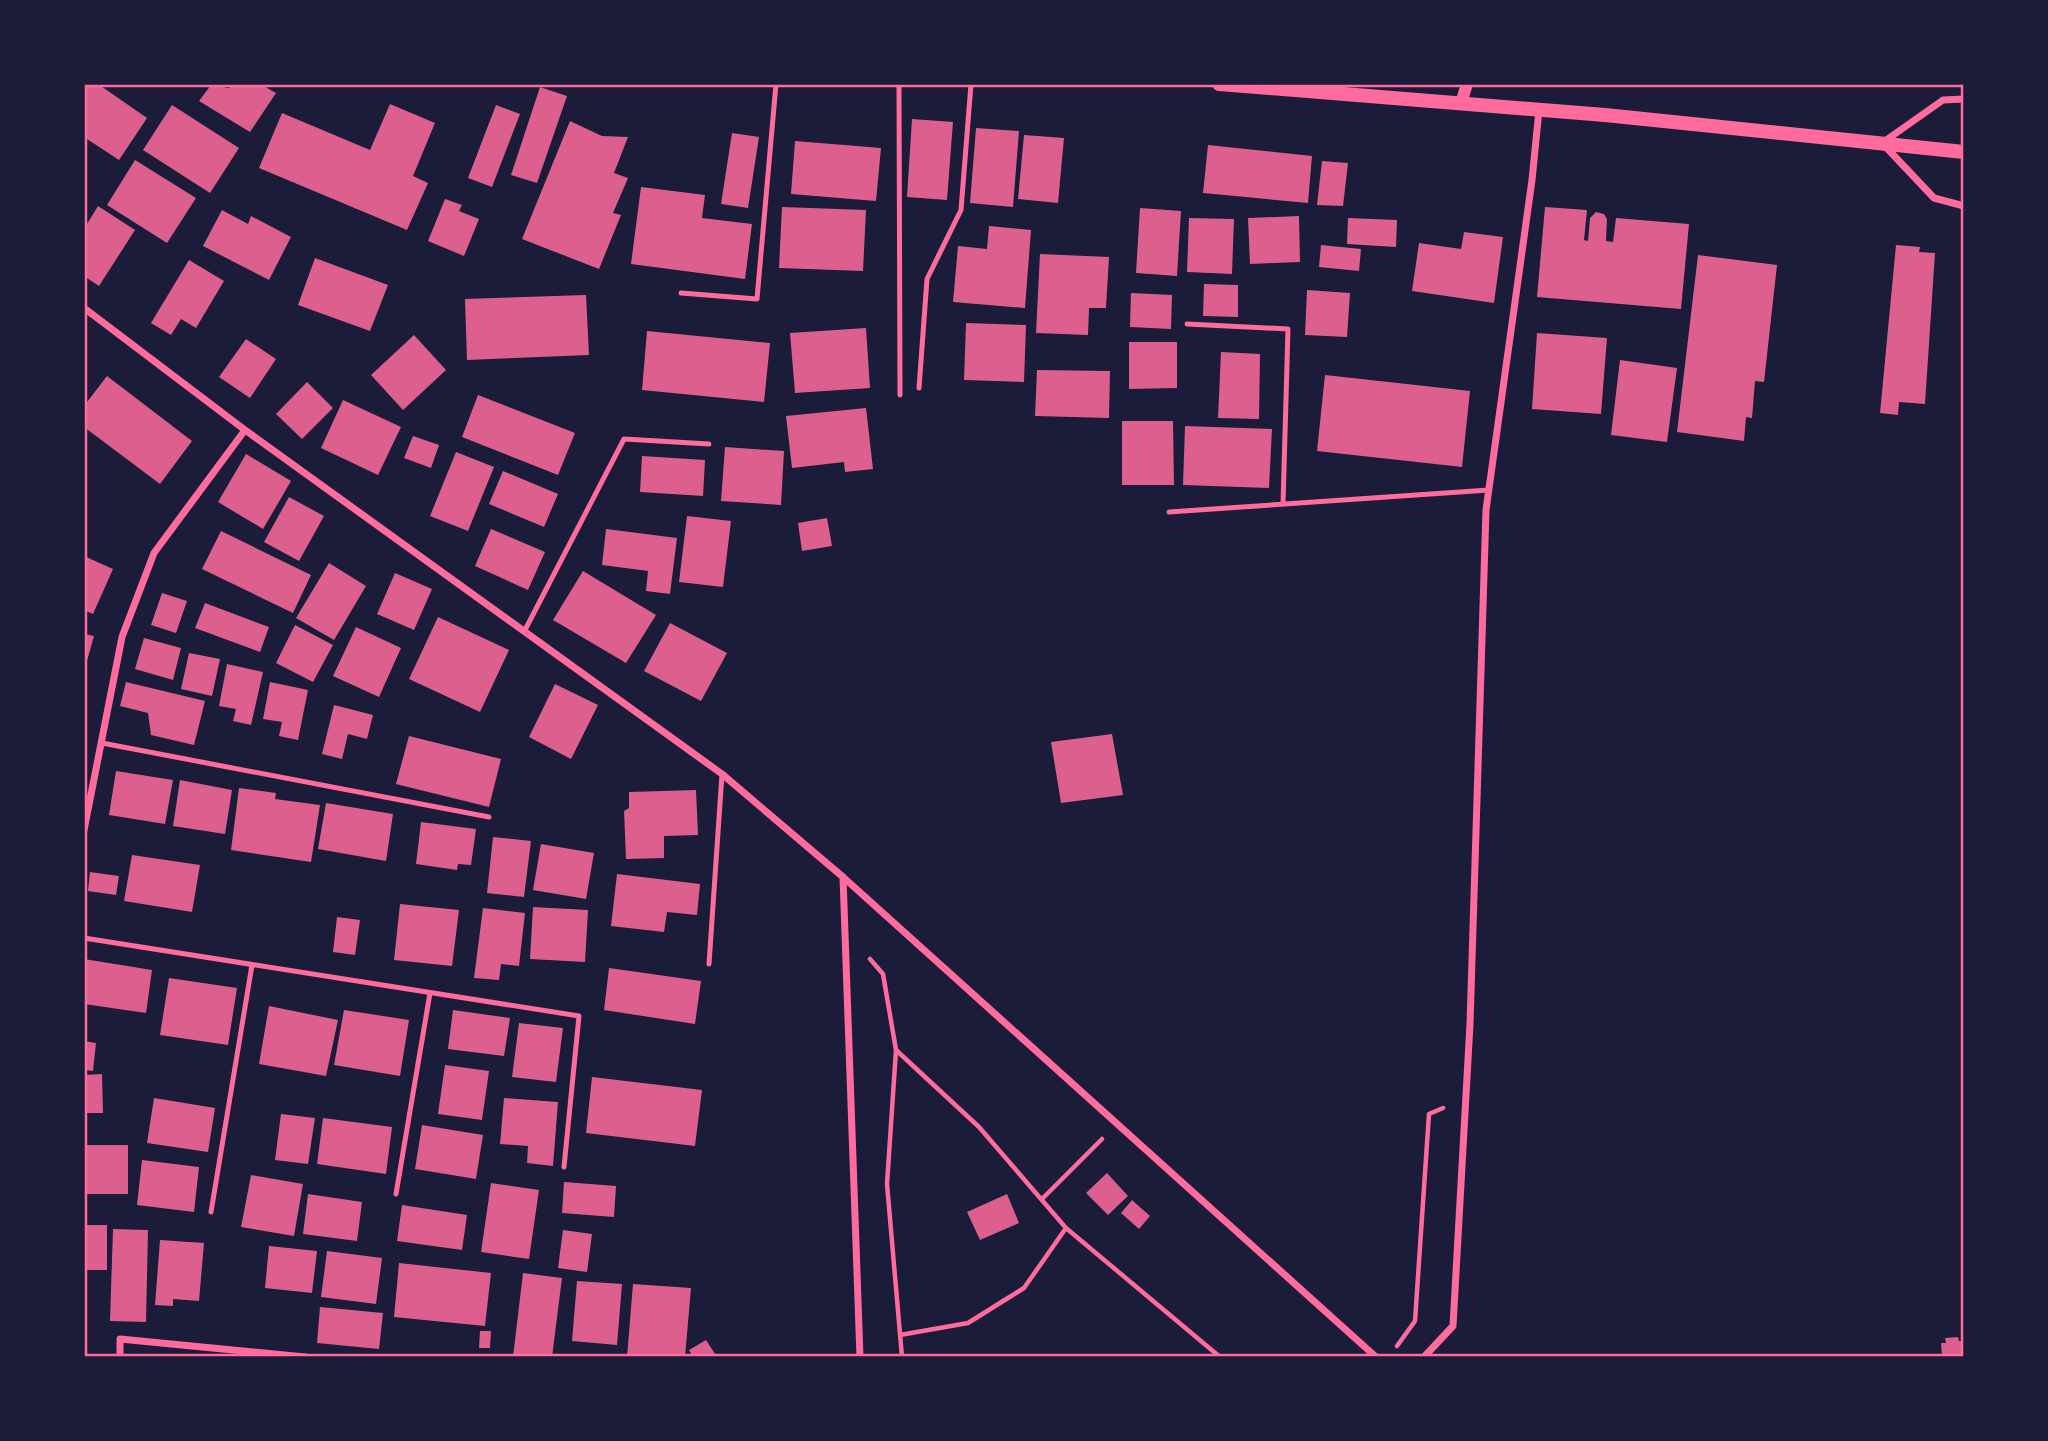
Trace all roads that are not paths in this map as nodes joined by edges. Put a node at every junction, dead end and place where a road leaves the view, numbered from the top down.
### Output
1 (776, 84) edge
2 (899, 84) edge
3 (971, 84) edge
4 (1219, 84) edge
5 (1467, 84) edge
6 (1964, 99) edge
7 (1461, 103) junction
8 (1539, 109) junction
9 (1882, 143) junction
10 (1964, 152) edge
11 (1964, 206) edge
12 (681, 293) dead end
13 (84, 308) edge
14 (1187, 324) dead end
15 (919, 388) dead end
16 (900, 395) dead end
17 (245, 430) junction
18 (709, 444) dead end
19 (1489, 491) junction
20 (1283, 504) junction
21 (1169, 512) dead end
22 (526, 631) junction
23 (102, 743) junction
24 (722, 774) junction
25 (489, 817) dead end
26 (84, 830) edge
27 (843, 877) junction
28 (84, 938) edge
29 (709, 964) dead end
30 (252, 965) junction
31 (430, 993) junction
32 (564, 1167) dead end
33 (396, 1194) dead end
34 (211, 1212) dead end
35 (120, 1357) edge
36 (300, 1357) edge
37 (860, 1357) edge
38 (1377, 1357) edge
39 (1424, 1357) edge

1 - 12 lane
2 - 16 lane
3 - 15 lane
4 - 7 main road
5 - 7 street
6 - 9 street
7 - 8 main road
8 - 9 main road
8 - 19 street
9 - 10 main road
9 - 11 street
13 - 17 street
14 - 20 lane
17 - 22 street
17 - 23 street
18 - 22 lane
19 - 20 lane
19 - 39 street
20 - 21 lane
22 - 24 street
23 - 25 lane
23 - 26 street
24 - 27 street
24 - 29 lane
27 - 37 street
27 - 38 street
28 - 30 lane
30 - 31 lane
30 - 34 lane
31 - 32 lane
31 - 33 lane
35 - 36 street

